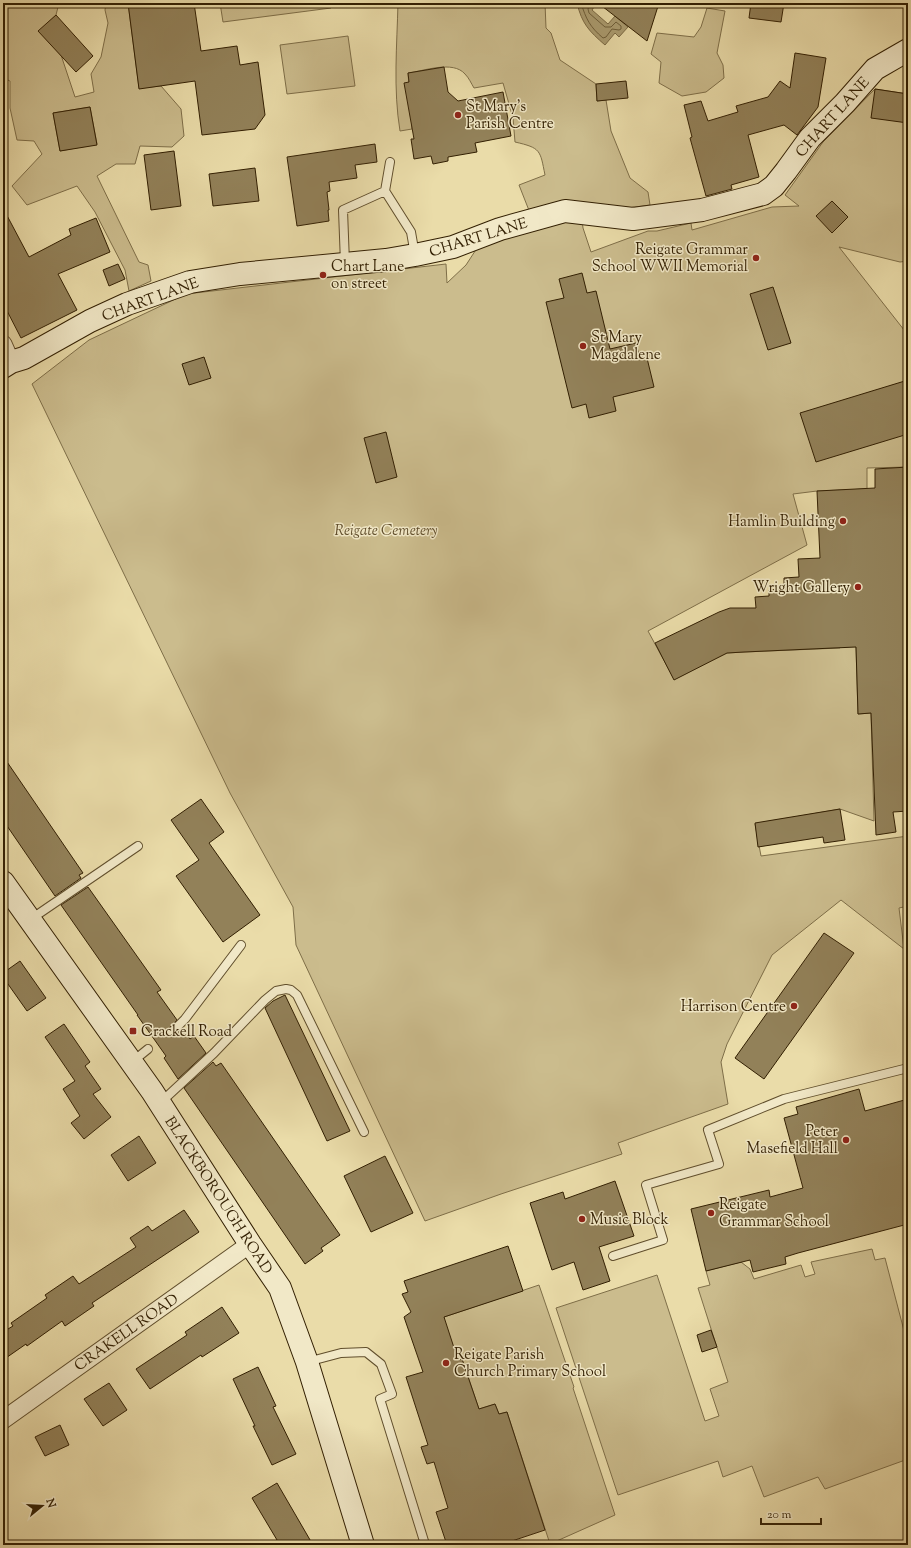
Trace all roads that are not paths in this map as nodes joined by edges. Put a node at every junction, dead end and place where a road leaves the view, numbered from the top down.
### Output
1 (908, 50) edge
2 (390, 162) dead end
3 (385, 191) junction
4 (415, 255) junction
5 (345, 264) junction
6 (6, 357) edge
7 (138, 846) dead end
8 (3, 882) edge
9 (30, 920) junction
10 (241, 945) dead end
11 (172, 1032) dead end
12 (148, 1049) dead end
13 (131, 1062) junction
14 (908, 1068) edge
15 (159, 1103) junction
16 (364, 1132) dead end
17 (250, 1244) junction
18 (613, 1256) dead end
19 (307, 1362) junction
20 (3, 1420) edge
21 (424, 1541) dead end
22 (363, 1545) edge

1 - 4 street, CHART LANE
2 - 3 lane
3 - 4 lane
3 - 5 lane
4 - 5 street, CHART LANE
5 - 6 street, CHART LANE
7 - 9 lane
8 - 9 street, BLACKBOROUGH ROAD
9 - 13 street, BLACKBOROUGH ROAD
10 - 11 lane
12 - 13 lane
13 - 15 street, BLACKBOROUGH ROAD
14 - 18 lane
15 - 16 lane
15 - 17 street, BLACKBOROUGH ROAD
17 - 19 street, BLACKBOROUGH ROAD
17 - 20 street, CRAKELL ROAD
19 - 21 lane
19 - 22 street, BLACKBOROUGH ROAD

